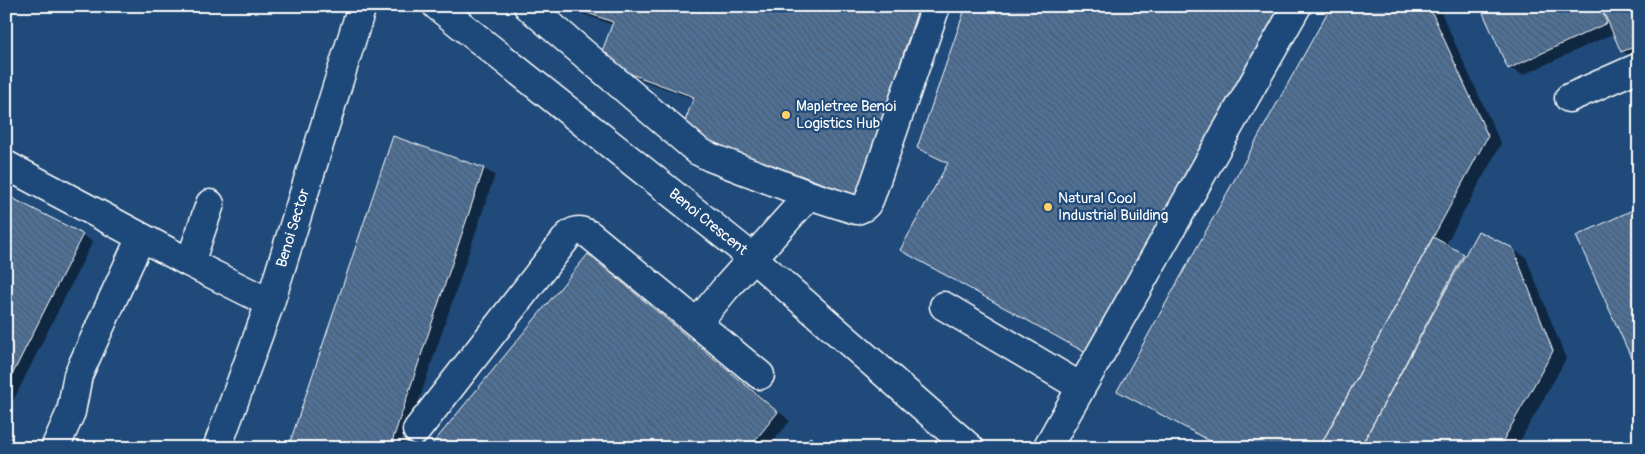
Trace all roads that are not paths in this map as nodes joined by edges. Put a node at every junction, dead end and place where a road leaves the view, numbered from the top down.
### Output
1 (362, 6) edge
2 (437, 6) edge
3 (528, 6) edge
4 (936, 6) edge
5 (1296, 6) edge
6 (1639, 67) edge
7 (1569, 98) dead end
8 (6, 166) edge
9 (809, 195) junction
10 (210, 204) dead end
11 (141, 237) junction
12 (753, 258) junction
13 (190, 263) junction
14 (270, 303) junction
15 (944, 306) dead end
16 (697, 323) junction
17 (760, 375) dead end
18 (1081, 387) junction
19 (417, 430) dead end
20 (55, 448) edge
21 (217, 448) edge
22 (970, 448) edge
23 (1046, 448) edge

1 - 14 street, Benoi Sector
2 - 12 street, Benoi Crescent
3 - 9 street
4 - 9 street
5 - 18 street
6 - 7 street
8 - 11 street
9 - 12 street
10 - 13 street
11 - 13 street
11 - 20 street
12 - 16 street
12 - 22 street, Benoi Crescent
13 - 14 street
14 - 21 street, Benoi Sector
15 - 18 street
16 - 17 street
16 - 19 street
18 - 23 street

